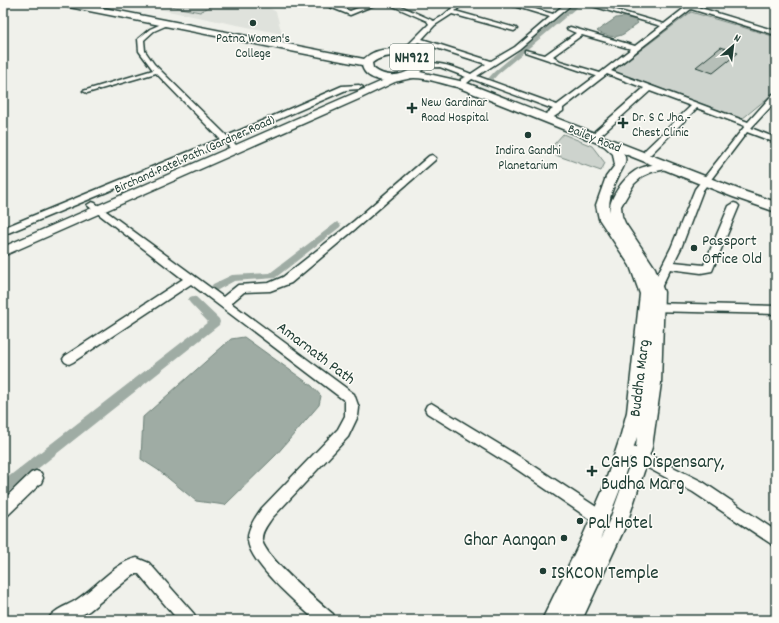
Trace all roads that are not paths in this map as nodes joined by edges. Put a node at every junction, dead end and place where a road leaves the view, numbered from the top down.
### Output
1 (64, 3) edge
2 (90, 3) edge
3 (323, 3) edge
4 (376, 3) edge
5 (389, 3) edge
6 (459, 3) edge
7 (507, 3) edge
8 (570, 3) edge
9 (585, 3) edge
10 (693, 5) edge
11 (452, 12) junction
12 (554, 16) junction
13 (168, 23) junction
14 (433, 24) junction
15 (666, 26) junction
16 (514, 29) dead end
17 (570, 29) dead end
18 (581, 32) junction
19 (776, 33) edge
20 (416, 39) junction
21 (636, 49) junction
22 (527, 51) dead end
23 (402, 54) junction
24 (551, 59) junction
25 (371, 60) junction
26 (492, 64) junction
27 (415, 70) junction
28 (157, 71) junction
29 (604, 74) junction
30 (379, 76) junction
31 (396, 78) junction
32 (471, 78) junction
33 (649, 88) junction
34 (86, 91) dead end
35 (776, 96) edge
36 (696, 105) junction
37 (552, 114) junction
38 (748, 127) junction
39 (602, 137) junction
40 (776, 141) edge
41 (231, 144) junction
42 (648, 152) junction
43 (432, 158) dead end
44 (668, 166) junction
45 (707, 179) junction
46 (776, 202) edge
47 (734, 206) dead end
48 (95, 208) junction
49 (776, 208) edge
50 (3, 232) edge
51 (3, 243) edge
52 (3, 252) edge
53 (668, 265) junction
54 (191, 279) junction
55 (656, 287) junction
56 (223, 303) junction
57 (652, 307) junction
58 (776, 310) edge
59 (69, 359) dead end
60 (431, 409) dead end
61 (625, 449) junction
62 (641, 457) junction
63 (36, 478) dead end
64 (3, 510) edge
65 (599, 517) junction
66 (776, 540) edge
67 (56, 620) edge
68 (188, 620) edge
69 (326, 620) edge
70 (552, 620) edge
71 (571, 620) edge

1 - 13 highway, NH922
2 - 25 highway, NH922
3 - 4 street
5 - 14 street
6 - 11 street
7 - 12 street
8 - 12 street
9 - 15 street
10 - 15 street
10 - 19 street
11 - 14 street
11 - 16 street
12 - 26 street
13 - 25 highway, NH922
13 - 28 street
14 - 20 street
15 - 21 street
17 - 18 street
18 - 21 street
18 - 24 street
20 - 23 street
20 - 26 street
21 - 29 street
22 - 24 street
23 - 25 highway, NH922
23 - 27 highway, Bailey Road / NH922
24 - 29 street
25 - 30 highway, NH922
26 - 32 street
27 - 31 highway, Bailey Road / NH922
27 - 32 highway, Bailey Road / NH922
27 - 37 highway, Bailey Road / NH922
28 - 34 street
28 - 41 street
29 - 33 street
29 - 37 street
30 - 31 highway, Bailey Road / NH922
30 - 41 main road, Birchand Patel Path (Gardner Road)
31 - 41 main road, Birchand Patel Path (Gardner Road)
32 - 37 highway, Bailey Road / NH922
32 - 37 street
33 - 36 street
33 - 39 street
35 - 38 street
36 - 38 street
36 - 42 street
37 - 39 highway, Bailey Road / NH922
38 - 40 street
38 - 45 street
39 - 42 highway, Bailey Road / NH922
39 - 44 highway, Bailey Road / NH922
39 - 57 main road, Buddha Marg
41 - 48 main road, Birchand Patel Path (Gardner Road)
41 - 50 street
42 - 45 highway, Bailey Road / NH922
43 - 56 street
44 - 45 highway, Bailey Road / NH922
44 - 55 main road, Buddha Marg
45 - 46 highway, Bailey Road / NH922
45 - 49 highway, Bailey Road / NH922
45 - 53 street
47 - 53 street
48 - 51 main road, Birchand Patel Path (Gardner Road)
48 - 52 main road, Birchand Patel Path (Gardner Road)
48 - 54 street, Amarnath Path
53 - 55 street
54 - 56 street, Amarnath Path
54 - 59 street
55 - 57 main road, Buddha Marg
56 - 69 street, Amarnath Path
57 - 58 street
57 - 61 main road, Buddha Marg
57 - 62 main road, Buddha Marg
60 - 65 street
61 - 62 street
61 - 65 main road, Buddha Marg
62 - 66 street
62 - 71 main road, Buddha Marg
63 - 64 street
65 - 70 main road, Buddha Marg
67 - 68 street

